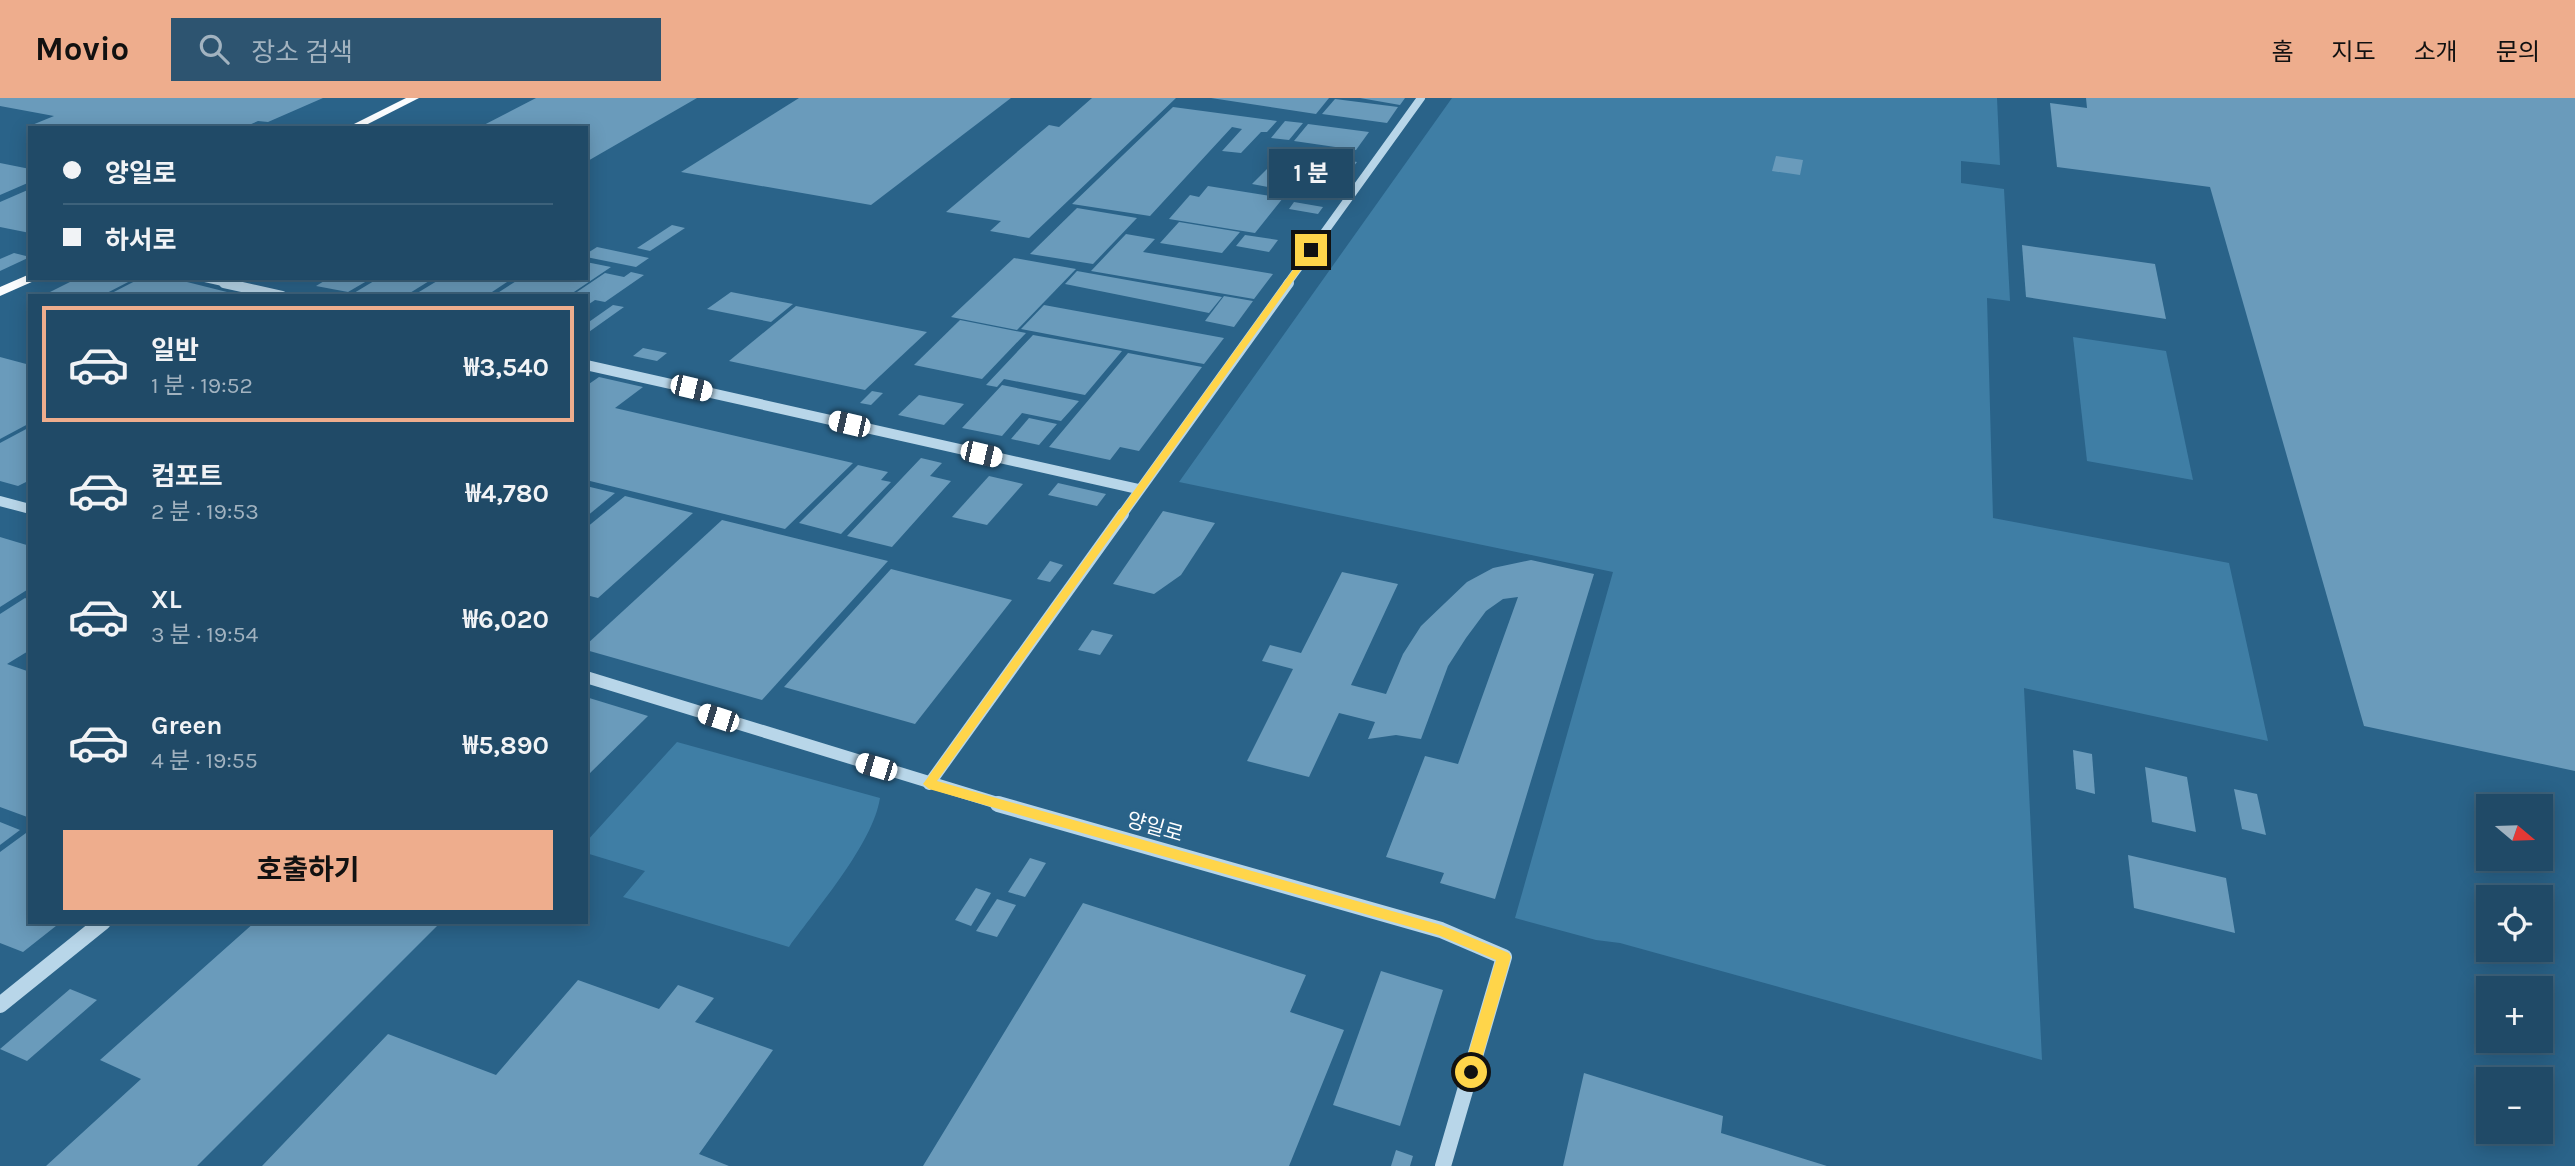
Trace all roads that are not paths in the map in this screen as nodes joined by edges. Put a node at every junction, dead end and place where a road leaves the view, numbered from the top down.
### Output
1 (414, 98) edge
2 (1421, 98) edge
3 (355, 126) edge
4 (28, 279) edge
5 (214, 280) edge
6 (0, 292) edge
7 (273, 294) edge
8 (588, 365) edge
9 (1138, 489) junction
10 (0, 500) edge
11 (28, 508) edge
12 (588, 678) edge
13 (929, 784) junction
14 (101, 924) edge
15 (0, 1006) edge
16 (1443, 1166) edge

1 - 3 main road
2 - 9 street
4 - 6 main road
5 - 7 lane
8 - 9 street
9 - 13 street
10 - 11 street
12 - 13 street, 양일로
13 - 16 street, 양일로
14 - 15 street

